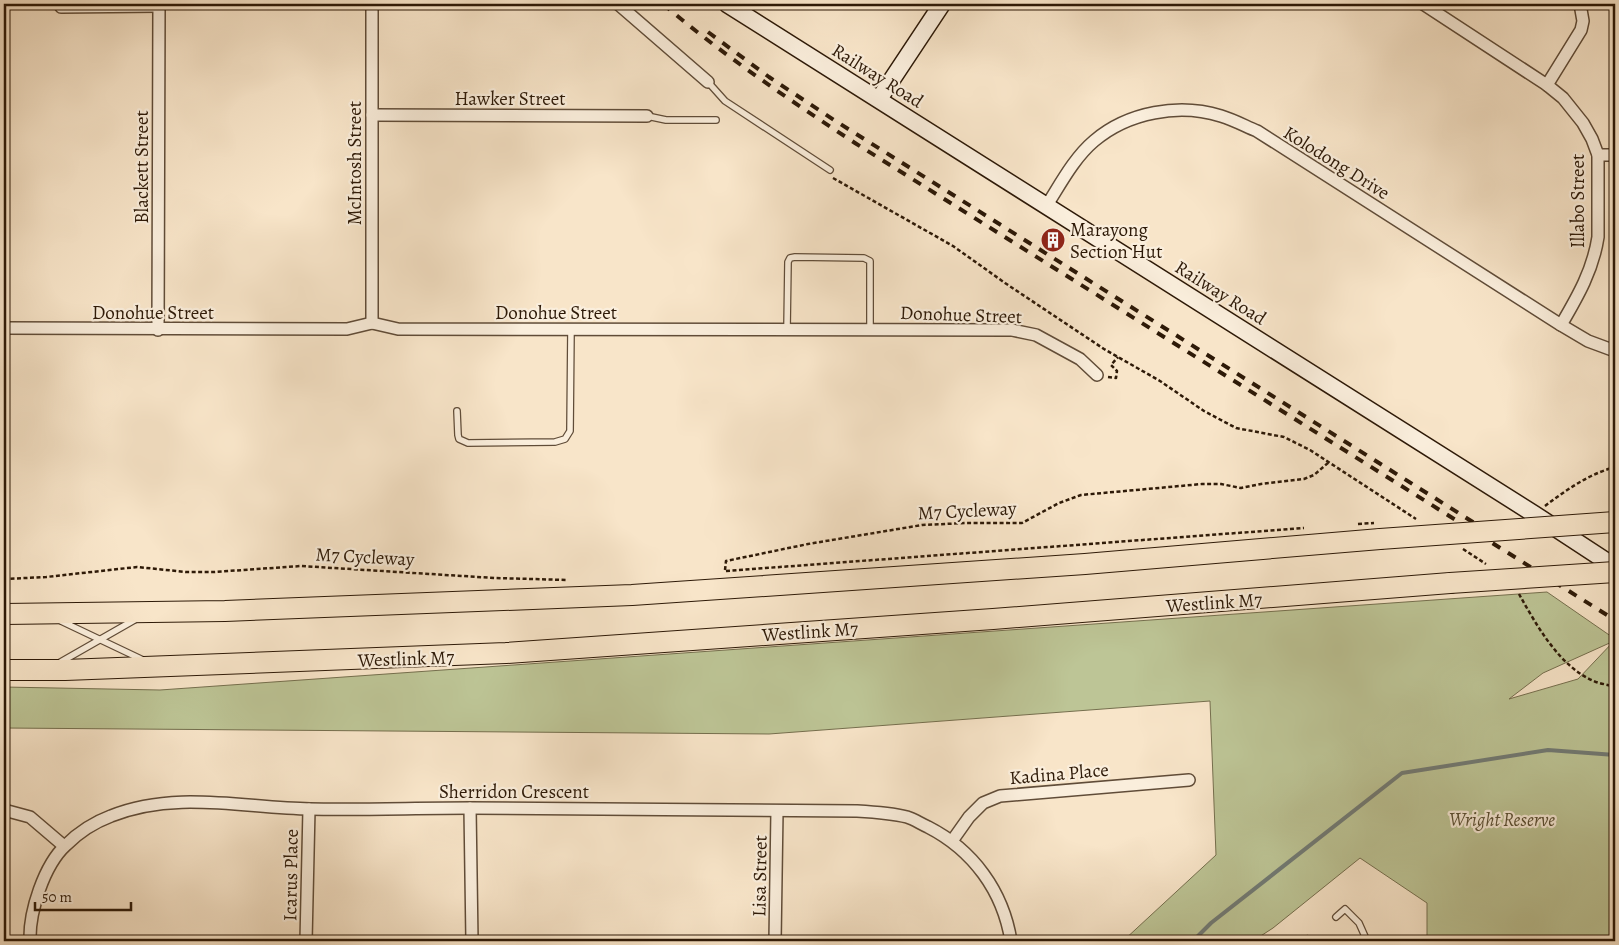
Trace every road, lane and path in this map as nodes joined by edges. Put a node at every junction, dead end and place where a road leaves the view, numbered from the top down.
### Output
1 (372, 4) edge
2 (618, 4) edge
3 (729, 4) edge
4 (942, 4) edge
5 (1423, 4) edge
6 (1580, 4) edge
7 (159, 5) edge
8 (61, 6) dead end
9 (708, 82) joint
10 (1547, 85) junction
11 (879, 99) junction
12 (372, 115) junction
13 (647, 116) joint
14 (716, 120) dead end
15 (1598, 155) junction
16 (1615, 155) edge
17 (816, 162) junction
18 (830, 170) dead end
19 (1046, 205) junction
20 (372, 323) junction
21 (1562, 325) junction
22 (4, 328) edge
23 (571, 329) junction
24 (787, 329) junction
25 (158, 330) junction
26 (870, 330) junction
27 (1615, 351) edge
28 (1118, 357) junction
29 (1097, 376) joint
30 (457, 411) dead end
31 (1615, 467) edge
32 (1534, 514) junction
33 (1615, 522) edge
34 (1302, 528) dead end
35 (1615, 567) edge
36 (1615, 572) edge
37 (4, 579) edge
38 (575, 580) dead end
39 (148, 612) junction
40 (46, 613) junction
41 (4, 614) edge
42 (100, 640) junction
43 (156, 666) junction
44 (4, 670) edge
45 (46, 670) junction
46 (1189, 780) dead end
47 (470, 808) junction
48 (309, 809) junction
49 (4, 810) edge
50 (777, 811) junction
51 (952, 841) junction
52 (64, 846) junction
53 (1336, 916) dead end
54 (30, 941) edge
55 (306, 941) edge
56 (472, 941) edge
57 (775, 941) edge
58 (1011, 941) edge
59 (1367, 941) edge

1 - 12 street, McIntosh Street
2 - 9 street
3 - 11 street, Railway Road
4 - 11 street
5 - 10 street, Illabo Street
6 - 10 street
7 - 8 street
7 - 25 street, Blackett Street
9 - 17 lane
10 - 15 street, Illabo Street
11 - 19 street, Railway Road
12 - 13 street, Hawker Street
12 - 20 street, McIntosh Street
13 - 14 lane
15 - 16 street
15 - 21 street, Illabo Street
17 - 18 lane
17 - 28 path
19 - 21 street, Kolodong Drive
19 - 32 street, Railway Road
20 - 23 street, Donohue Street
20 - 25 street, Donohue Street
21 - 27 street, Kolodong Drive
22 - 25 street, Donohue Street
23 - 24 street, Donohue Street
23 - 30 lane
24 - 26 street, Donohue Street
24 - 26 lane
26 - 29 street, Donohue Street
28 - 29 path
28 - 34 path, M7 Cycleway
31 - 32 path
32 - 35 street, Railway Road
33 - 39 highway, bridge
36 - 43 highway, Westlink M7, bridge
37 - 38 path, M7 Cycleway
39 - 40 highway
39 - 42 lane
40 - 41 highway
40 - 42 lane
42 - 43 lane
42 - 45 lane
43 - 45 highway, Westlink M7
44 - 45 highway, Westlink M7
46 - 51 street, Kadina Place
47 - 48 street, Sherridon Crescent
47 - 50 street, Sherridon Crescent
47 - 56 street
48 - 52 street, Sherridon Crescent
48 - 55 street, Icarus Place
49 - 52 street
50 - 51 street, Sherridon Crescent
50 - 57 street, Lisa Street
51 - 58 street, Sherridon Crescent
52 - 54 street, Sherridon Crescent
53 - 59 lane

